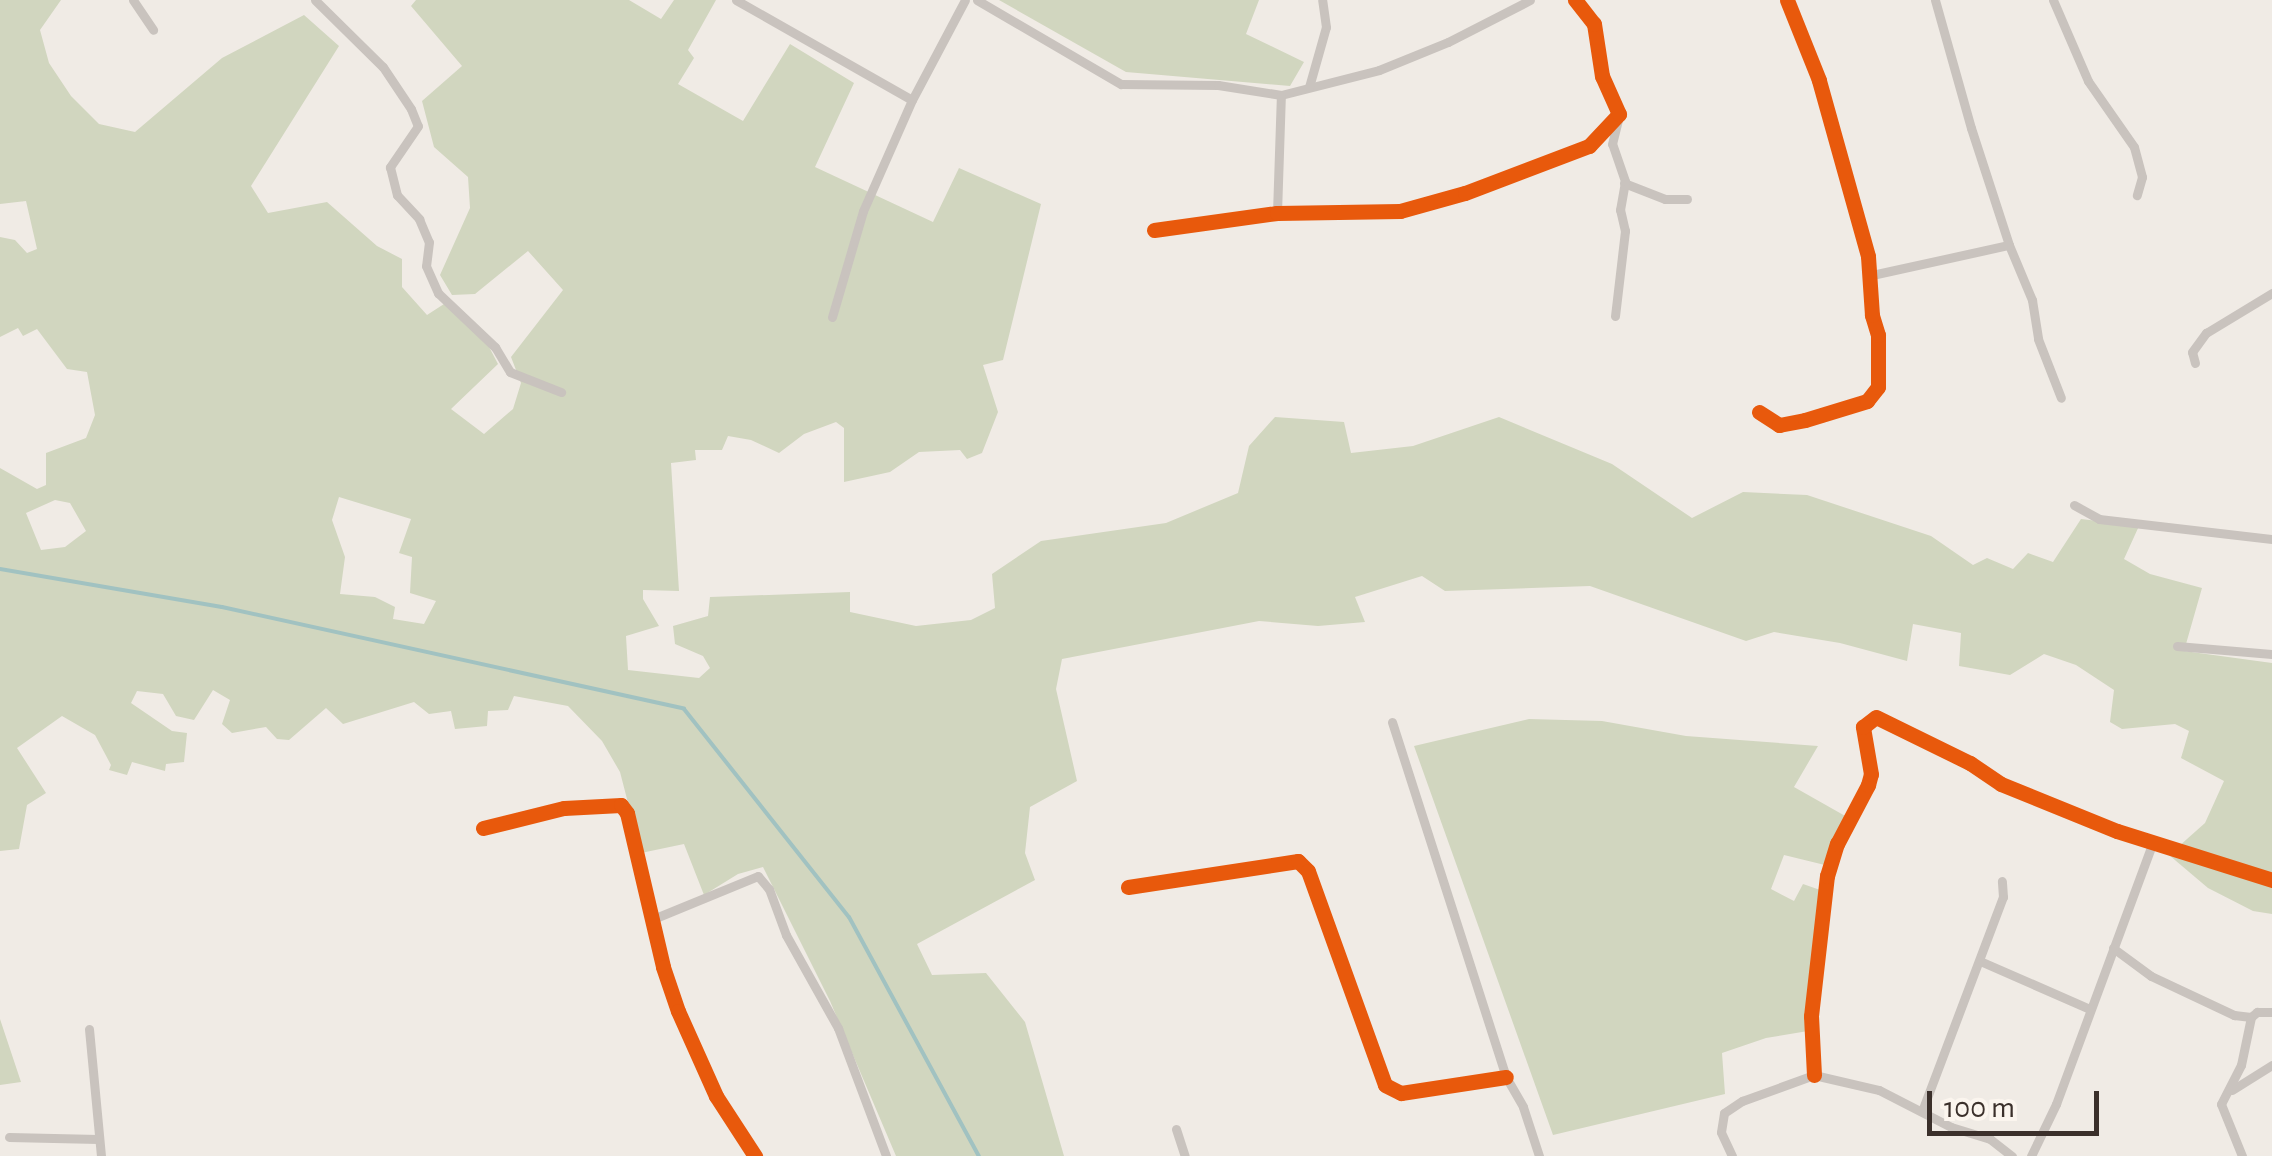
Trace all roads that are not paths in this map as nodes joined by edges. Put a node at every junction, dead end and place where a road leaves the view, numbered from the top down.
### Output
1 (133, 0) edge
2 (315, 0) edge
3 (736, 0) edge
4 (964, 0) edge
5 (977, 0) edge
6 (1322, 0) edge
7 (1530, 0) edge
8 (1575, 0) edge
9 (1787, 0) edge
10 (1935, 0) edge
11 (2053, 0) edge
12 (153, 30) dead end
13 (1309, 87) junction
14 (1280, 95) junction
15 (912, 100) junction
16 (1619, 114) junction
17 (1624, 183) junction
18 (2137, 195) dead end
19 (1687, 199) dead end
20 (1276, 213) junction
21 (1154, 230) dead end
22 (2009, 246) junction
23 (1872, 275) junction
24 (2272, 293) edge
25 (1615, 316) dead end
26 (832, 317) dead end
27 (2195, 363) dead end
28 (561, 392) dead end
29 (2061, 398) dead end
30 (1759, 412) dead end
31 (2074, 506) dead end
32 (2272, 539) edge
33 (2177, 646) dead end
34 (2272, 654) edge
35 (1392, 722) dead end
36 (483, 828) dead end
37 (2152, 845) junction
38 (2272, 880) edge
39 (2002, 881) dead end
40 (1128, 886) dead end
41 (653, 919) junction
42 (2112, 948) junction
43 (1980, 961) junction
44 (2090, 1009) junction
45 (2272, 1012) edge
46 (2250, 1017) junction
47 (89, 1030) dead end
48 (2272, 1065) edge
49 (1814, 1075) junction
50 (1506, 1076) junction
51 (2228, 1092) junction
52 (1922, 1111) junction
53 (1176, 1129) dead end
54 (9, 1137) dead end
55 (98, 1139) junction
56 (101, 1156) edge
57 (755, 1156) edge
58 (886, 1156) edge
59 (1185, 1156) edge
60 (1538, 1156) edge
61 (1732, 1156) edge
62 (2012, 1156) edge
63 (2031, 1156) edge
64 (2242, 1156) edge

1 - 12 street
2 - 28 street
3 - 15 street
4 - 15 street
5 - 14 street
6 - 13 street
7 - 13 street
8 - 16 street
9 - 23 street
10 - 22 street
11 - 18 street
13 - 14 street
14 - 20 street
15 - 26 street
16 - 17 street
16 - 20 street
17 - 19 street
17 - 25 street
20 - 21 street
22 - 23 street
22 - 29 street
23 - 30 street
24 - 27 street
31 - 32 street
33 - 34 street
35 - 50 street
36 - 41 street
37 - 38 street
37 - 42 street
37 - 49 street
39 - 43 street
40 - 50 street
41 - 57 street
41 - 58 street
42 - 44 street
42 - 46 street
43 - 44 street
43 - 52 street
44 - 63 street
45 - 46 street
46 - 51 street
47 - 55 street
48 - 51 street
49 - 52 street
49 - 61 street
50 - 60 street
51 - 64 street
52 - 62 street
53 - 59 street
54 - 55 street
55 - 56 street

